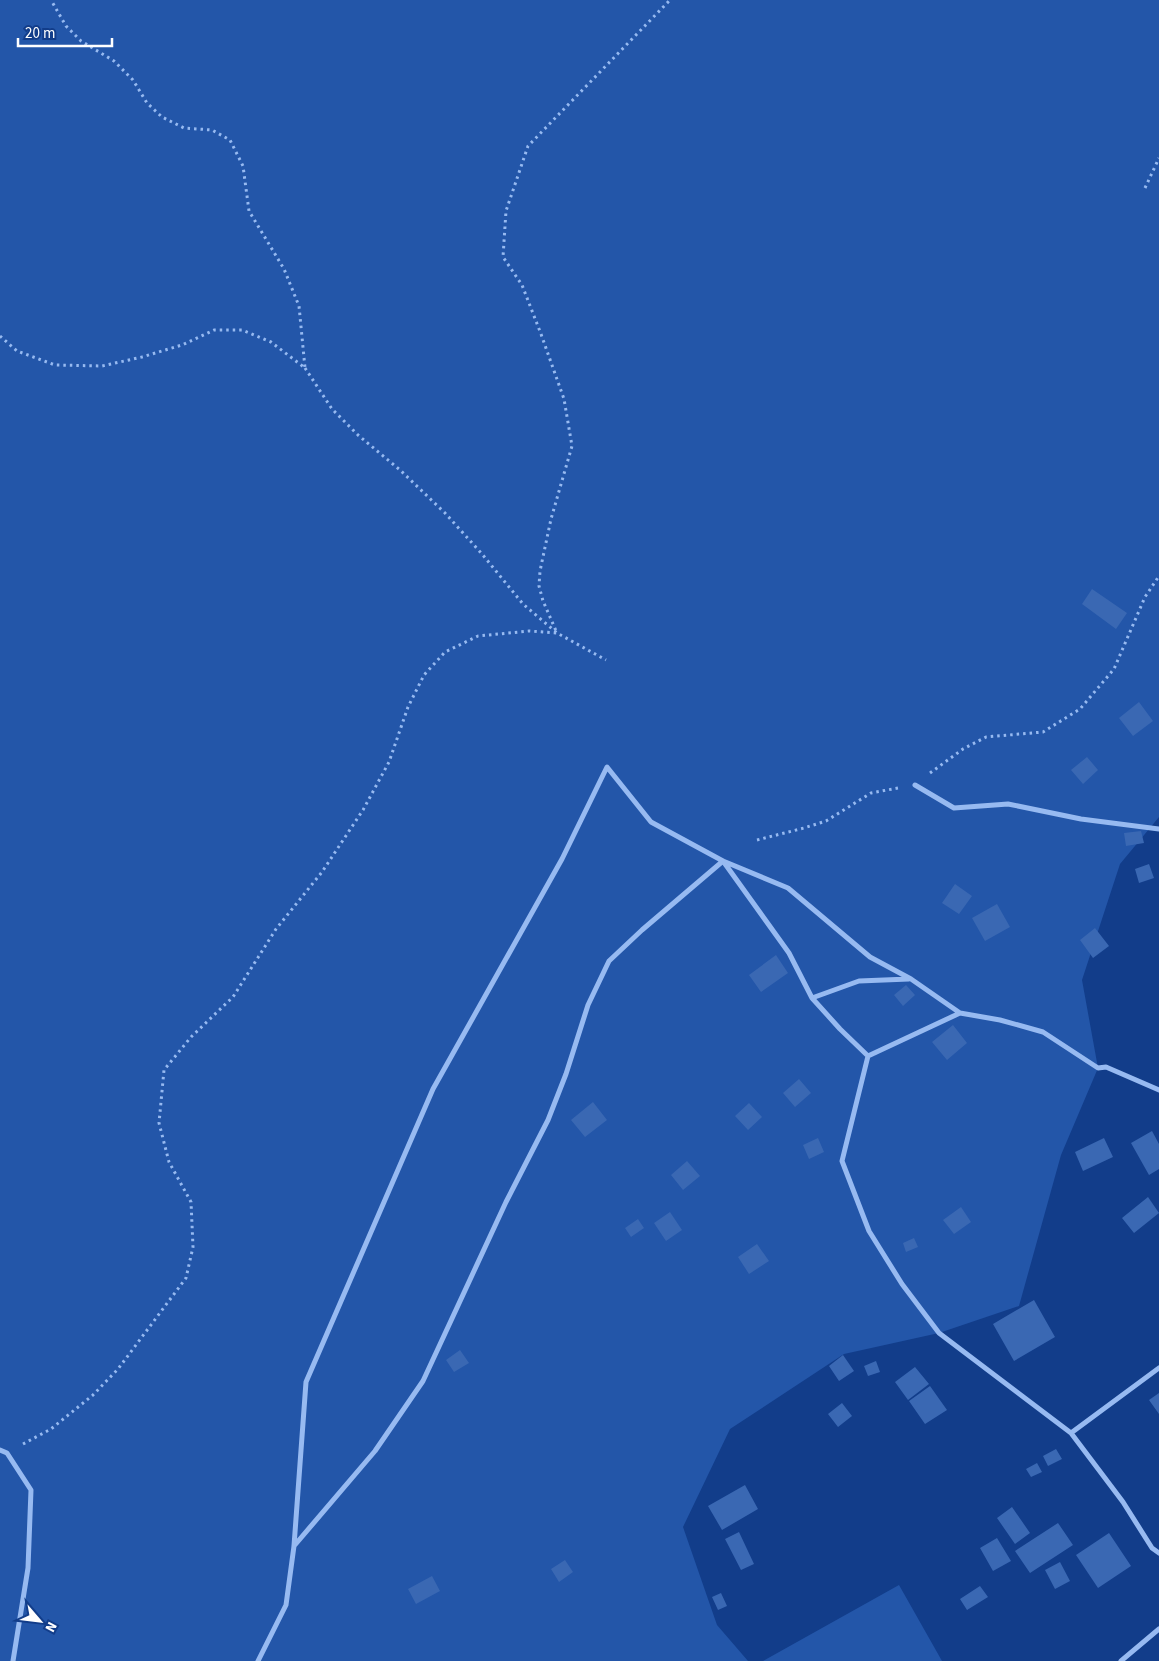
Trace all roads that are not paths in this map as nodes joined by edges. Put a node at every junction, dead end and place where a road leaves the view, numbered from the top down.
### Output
1 (915, 785) road end
2 (1159, 829) edge
3 (722, 861) junction
4 (911, 979) junction
5 (812, 998) junction
6 (960, 1013) junction
7 (868, 1056) junction
8 (1159, 1090) edge
9 (1159, 1368) edge
10 (1071, 1433) junction
11 (0, 1450) edge
12 (294, 1546) junction
13 (1159, 1553) edge
14 (1159, 1629) edge
15 (13, 1661) edge
16 (258, 1661) edge
17 (1121, 1661) edge

1 - 2 street
3 - 4 street
3 - 5 street
3 - 12 street
3 - 12 street
4 - 5 street
4 - 6 street
5 - 7 street
6 - 7 street
6 - 8 street
7 - 10 street
9 - 10 street
10 - 13 street
11 - 15 street
12 - 16 street
14 - 17 street

